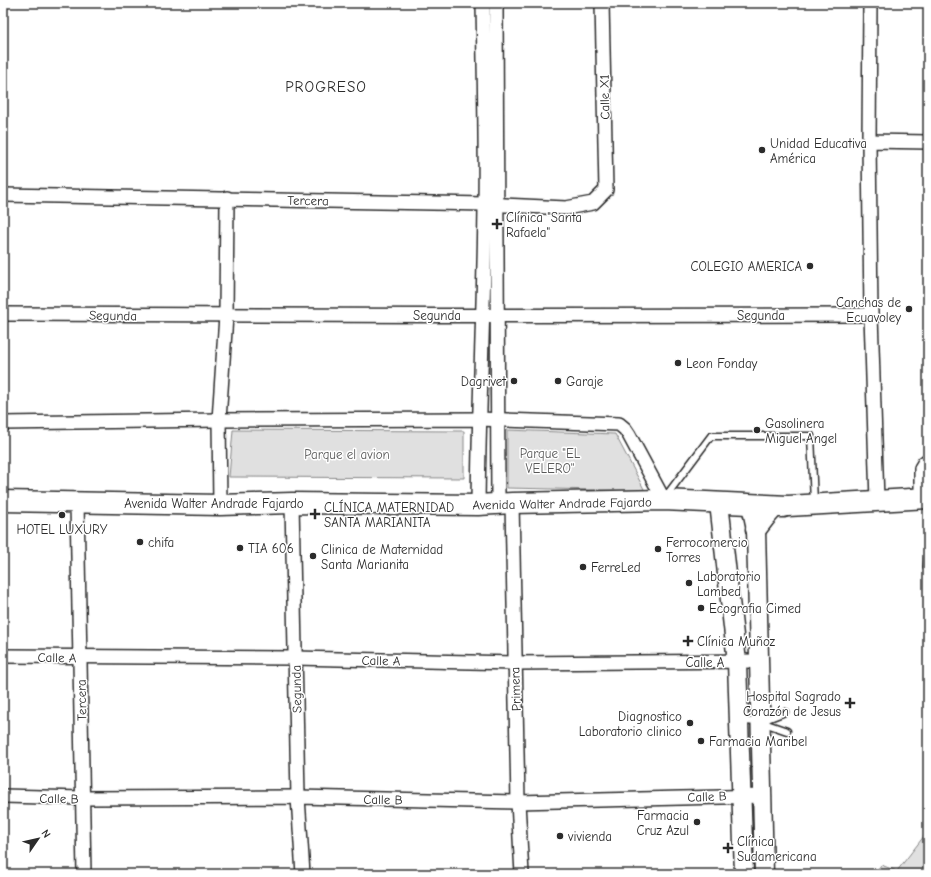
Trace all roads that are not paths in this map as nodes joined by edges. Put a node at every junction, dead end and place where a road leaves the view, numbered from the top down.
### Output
1 (483, 3) edge
2 (496, 3) edge
3 (602, 3) edge
4 (870, 3) edge
5 (869, 141) junction
6 (928, 142) edge
7 (606, 190) joint
8 (3, 195) edge
9 (227, 198) junction
10 (491, 204) junction
11 (3, 314) edge
12 (483, 314) junction
13 (497, 315) junction
14 (871, 315) junction
15 (226, 316) junction
16 (478, 419) junction
17 (219, 420) junction
18 (497, 420) junction
19 (3, 423) edge
20 (928, 460) edge
21 (925, 498) edge
22 (664, 500) junction
23 (3, 501) edge
24 (877, 502) junction
25 (77, 503) junction
26 (292, 503) junction
27 (719, 503) junction
28 (505, 504) junction
29 (220, 505) junction
30 (478, 505) junction
31 (751, 505) junction
32 (814, 505) junction
33 (788, 506) junction
34 (756, 529) junction
35 (928, 554) edge
36 (927, 567) edge
37 (3, 656) edge
38 (81, 657) junction
39 (295, 658) junction
40 (759, 661) junction
41 (514, 662) junction
42 (737, 662) junction
43 (784, 712) dead end
44 (739, 721) junction
45 (761, 722) junction
46 (786, 731) dead end
47 (742, 795) junction
48 (3, 796) edge
49 (762, 796) junction
50 (298, 797) junction
51 (82, 798) junction
52 (518, 802) junction
53 (84, 874) edge
54 (302, 874) edge
55 (522, 874) edge
56 (744, 874) edge
57 (764, 874) edge

1 - 10 street
2 - 10 street
3 - 7 street, Calle X1
4 - 5 street
5 - 6 street
5 - 14 street
7 - 10 street, Tercera
8 - 9 street, Tercera
9 - 10 street, Tercera
9 - 15 street
10 - 12 street
10 - 13 street, Primera
11 - 15 street, Segunda
12 - 13 street, Segunda
12 - 15 street, Segunda
12 - 16 street
13 - 14 street, Segunda
13 - 18 street, Primera
14 - 24 street
15 - 17 street
16 - 17 street
16 - 18 street
16 - 30 street
17 - 19 street
17 - 29 street
18 - 22 street
18 - 28 street, Primera
20 - 21 street
21 - 24 main road, Avenida Walter Andrade Fajardo
22 - 27 main road, Avenida Walter Andrade Fajardo
22 - 28 main road, Avenida Walter Andrade Fajardo
22 - 32 lane
23 - 25 main road, Avenida Walter Andrade Fajardo
24 - 32 main road, Avenida Walter Andrade Fajardo
25 - 29 main road, Avenida Walter Andrade Fajardo
25 - 38 street, Tercera
26 - 29 main road, Avenida Walter Andrade Fajardo
26 - 30 main road, Avenida Walter Andrade Fajardo
26 - 39 street, Segunda
27 - 31 main road, Avenida Walter Andrade Fajardo
27 - 42 street
28 - 30 main road, Avenida Walter Andrade Fajardo
28 - 41 street, Primera
31 - 33 main road, Avenida Walter Andrade Fajardo
31 - 34 street
32 - 33 main road, Avenida Walter Andrade Fajardo
33 - 34 main road
34 - 40 street
35 - 36 lane
37 - 38 street, Calle A
38 - 39 street, Calle A
38 - 51 street, Tercera
39 - 41 street, Calle A
39 - 50 street, Segunda
40 - 42 street, Calle A
40 - 45 street
41 - 42 street, Calle A
41 - 52 street, Primera
42 - 44 street
43 - 45 lane
44 - 45 lane
44 - 47 street
45 - 46 lane
45 - 49 street
47 - 49 street, Calle B
47 - 52 street, Calle B
47 - 56 street
48 - 51 street, Calle B
49 - 57 street
50 - 51 street, Calle B
50 - 52 street, Calle B
50 - 54 street, Segunda
51 - 53 street, Tercera
52 - 55 street, Primera

